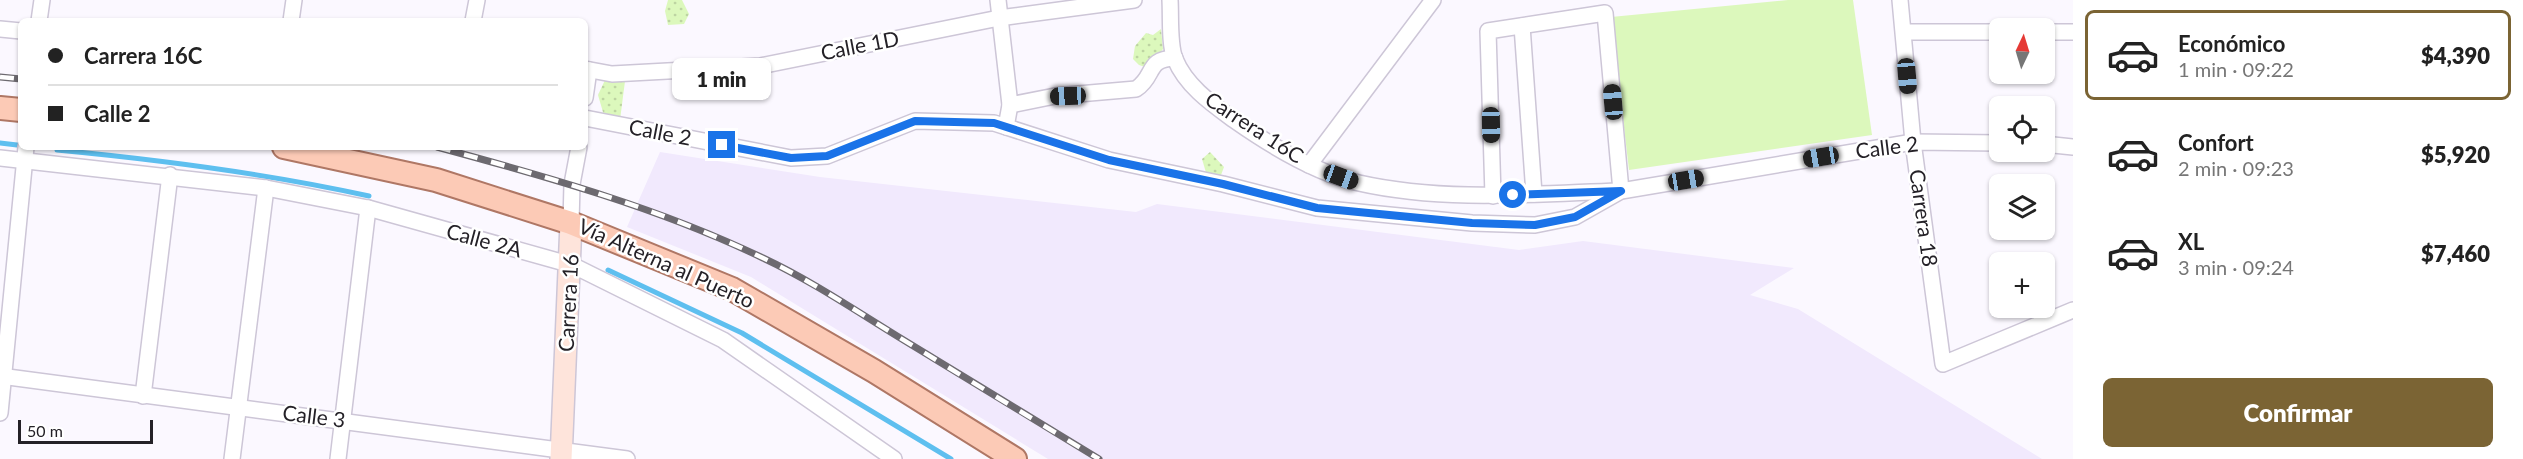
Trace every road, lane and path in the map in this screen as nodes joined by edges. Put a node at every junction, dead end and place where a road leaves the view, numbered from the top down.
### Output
1 (42, 0) edge
2 (294, 0) edge
3 (477, 0) edge
4 (998, 0) edge
5 (1134, 0) edge
6 (1170, 0) edge
7 (1433, 0) edge
8 (1900, 0) edge
9 (39, 18) edge
10 (291, 18) edge
11 (474, 18) edge
12 (999, 18) junction
13 (1522, 26) junction
14 (0, 29) edge
15 (18, 31) edge
16 (1904, 32) junction
17 (1989, 32) edge
18 (2055, 32) edge
19 (2073, 32) edge
20 (1174, 58) junction
21 (588, 70) edge
22 (1010, 105) junction
23 (0, 108) edge
24 (18, 110) edge
25 (588, 119) edge
26 (1006, 127) junction
27 (1913, 142) junction
28 (1989, 143) edge
29 (2055, 145) edge
30 (2073, 147) edge
31 (298, 150) edge
32 (578, 150) edge
33 (26, 153) edge
34 (0, 158) edge
35 (1309, 165) junction
36 (170, 175) junction
37 (266, 188) junction
38 (1621, 191) junction
39 (1534, 194) junction
40 (1493, 196) junction
41 (368, 208) junction
42 (572, 247) junction
43 (2073, 310) edge
44 (2, 376) edge
45 (144, 396) junction
46 (240, 408) junction
47 (0, 413) edge
48 (343, 421) junction
49 (561, 454) edge
50 (232, 459) edge
51 (338, 459) edge
52 (627, 459) edge
53 (894, 459) edge
54 (1015, 459) edge

1 - 9 street
2 - 10 street
3 - 11 street
4 - 12 street
5 - 12 street, Calle 1D
6 - 20 street
7 - 35 street
8 - 16 street, Carrera 18
12 - 21 street, Calle 1D
12 - 22 street
13 - 38 street
13 - 39 street
13 - 40 street
14 - 15 street
16 - 17 street
16 - 27 street, Carrera 18
18 - 19 street
20 - 22 street
20 - 35 street, Carrera 16C
22 - 26 street
23 - 24 main road
25 - 26 street, Calle 2
26 - 38 street, Calle 2
27 - 28 street, Calle 2
27 - 38 street, Calle 2
27 - 43 street, Carrera 18
29 - 30 street
31 - 42 main road, Vía Alterna al Puerto
32 - 42 street, Carrera 16
33 - 34 street, Calle 2A
33 - 36 street, Calle 2A
33 - 44 street
35 - 40 street, Carrera 16C
36 - 37 street, Calle 2A
36 - 45 street
37 - 41 street, Calle 2A
37 - 46 street
38 - 39 street, Carrera 16C
39 - 40 street, Carrera 16C
41 - 42 street, Calle 2A
41 - 48 street
42 - 49 street, Carrera 16
42 - 53 street, Calle 2A
42 - 54 main road, Vía Alterna al Puerto
44 - 45 street, Calle 3
44 - 47 street
45 - 46 street, Calle 3
46 - 48 street, Calle 3
46 - 50 street
48 - 49 street, Calle 3
48 - 51 street
49 - 52 street, Calle 3

